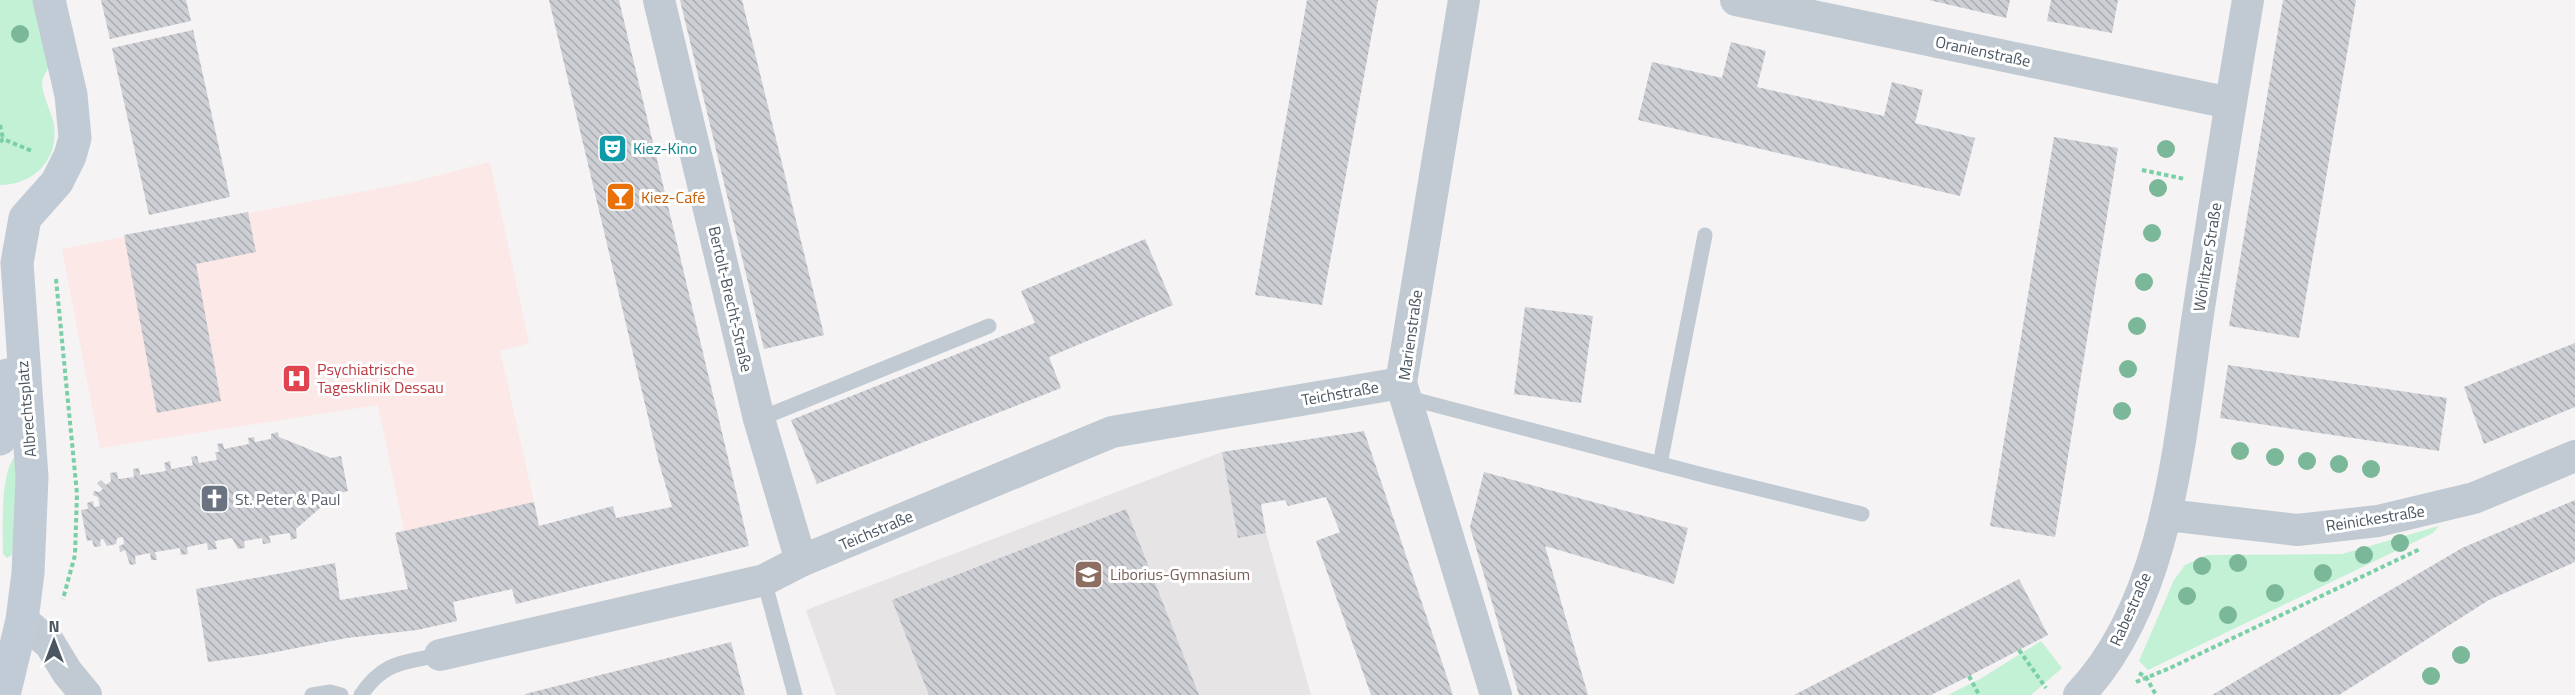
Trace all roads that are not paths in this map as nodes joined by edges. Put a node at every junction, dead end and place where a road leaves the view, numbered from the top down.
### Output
1 (49, 0) edge
2 (659, 0) edge
3 (1464, 0) edge
4 (1736, 0) edge
5 (2248, 0) edge
6 (2230, 103) junction
7 (38, 202) junction
8 (0, 207) edge
9 (1705, 235) dead end
10 (0, 277) edge
11 (989, 326) dead end
12 (1403, 390) junction
13 (759, 419) junction
14 (0, 439) edge
15 (2575, 456) edge
16 (1660, 464) junction
17 (1862, 513) dead end
18 (2167, 515) junction
19 (801, 561) junction
20 (764, 580) junction
21 (21, 620) junction
22 (440, 655) joint
23 (4, 695) edge
24 (86, 695) edge
25 (312, 695) edge
26 (341, 695) edge
27 (361, 695) edge
28 (795, 695) edge
29 (1496, 695) edge
30 (2079, 695) edge

1 - 7 main road, Albrechtsplatz
2 - 13 street, Bertolt-Brecht-Straße
3 - 12 street, Marienstraße
4 - 6 street, Oranienstraße
5 - 6 street, Wörlitzer Straße
6 - 18 street, Wörlitzer Straße
7 - 8 main road
7 - 21 main road, Albrechtsplatz
9 - 16 lane
10 - 14 main road, Albrechtsplatz
11 - 13 lane
12 - 16 lane
12 - 19 street, Teichstraße
12 - 29 street, Marienstraße
13 - 19 street, Bertolt-Brecht-Straße
15 - 18 street, Reinickestraße
16 - 17 lane
18 - 30 street, Rabestraße
19 - 20 street, Teichstraße
20 - 22 street, Teichstraße
20 - 28 lane
21 - 23 main road, Albrechtsplatz
21 - 24 street
22 - 27 lane, Teichstraße
25 - 26 lane

